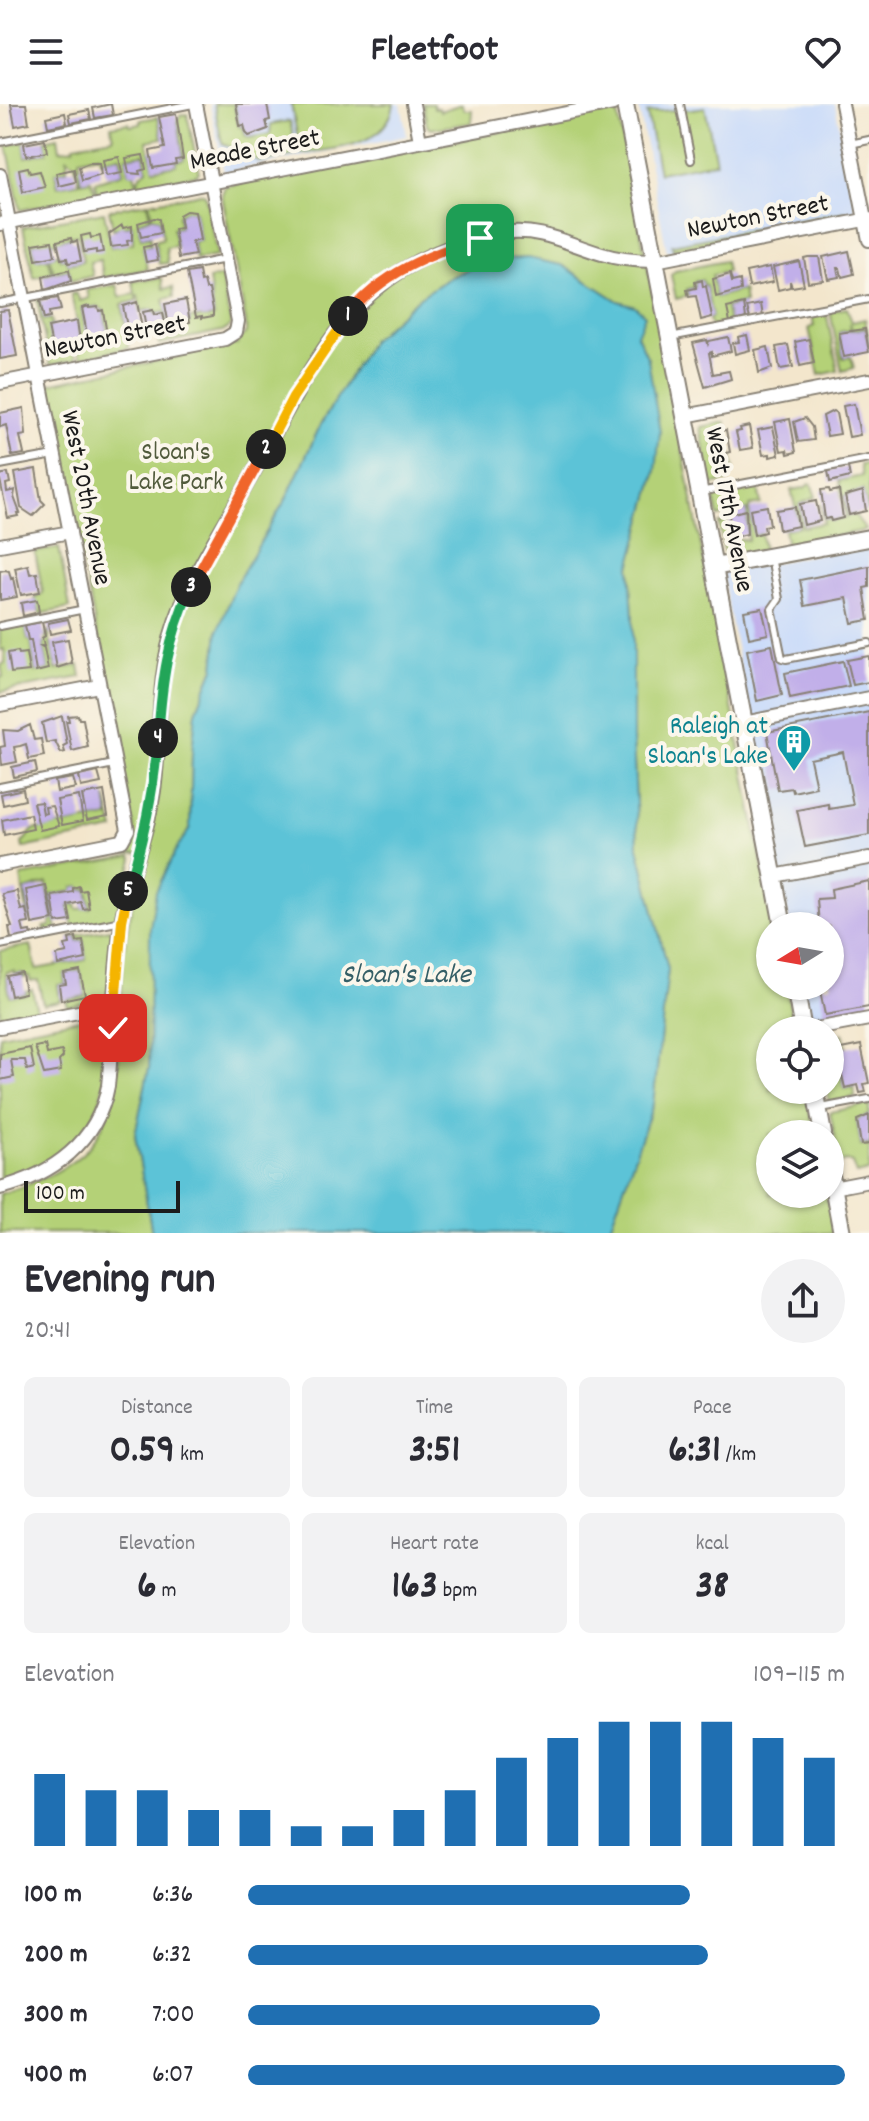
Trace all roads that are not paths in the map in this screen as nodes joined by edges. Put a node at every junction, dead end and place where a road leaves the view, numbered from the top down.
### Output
1 (195, 104) edge
2 (413, 104) edge
3 (613, 104) edge
4 (625, 104) edge
5 (680, 104) edge
6 (842, 104) edge
7 (869, 140) edge
8 (420, 141) junction
9 (0, 142) edge
10 (850, 144) junction
11 (691, 160) dead end
12 (0, 175) edge
13 (211, 182) junction
14 (867, 219) edge
15 (5, 223) edge
16 (869, 240) edge
17 (226, 259) junction
18 (655, 261) junction
19 (24, 299) junction
20 (869, 299) edge
21 (0, 303) edge
22 (670, 337) junction
23 (39, 376) junction
24 (869, 380) edge
25 (0, 383) edge
26 (685, 416) junction
27 (54, 455) junction
28 (869, 459) edge
29 (0, 465) edge
30 (700, 492) junction
31 (70, 532) junction
32 (869, 538) edge
33 (0, 545) edge
34 (771, 557) junction
35 (714, 567) junction
36 (85, 609) junction
37 (0, 626) edge
38 (869, 643) edge
39 (99, 686) junction
40 (869, 698) edge
41 (0, 705) edge
42 (744, 723) junction
43 (115, 764) junction
44 (0, 787) edge
45 (869, 858) edge
46 (0, 865) edge
47 (774, 876) junction
48 (780, 912) edge
49 (122, 921) junction
50 (0, 945) edge
51 (115, 1005) junction
52 (869, 1019) edge
53 (844, 1024) edge
54 (0, 1027) edge
55 (869, 1099) edge
56 (817, 1104) edge
57 (818, 1109) junction
58 (820, 1120) edge
59 (869, 1181) edge
60 (844, 1186) edge
61 (0, 1188) edge
62 (837, 1208) edge
63 (842, 1233) edge

1 - 9 lane
1 - 13 street
2 - 8 street
3 - 8 street, Meade Street
4 - 18 street, West 17th Avenue
5 - 11 lane
6 - 10 street
7 - 10 lane
8 - 13 street, Meade Street
10 - 14 street
12 - 15 street, West 20th Avenue
13 - 15 street, Meade Street
13 - 17 street
14 - 16 street
14 - 18 street, Newton Street
15 - 19 street, West 20th Avenue
17 - 19 lane
17 - 23 street, Newton Street
18 - 22 street, West 17th Avenue
18 - 49 street, Newton Street
19 - 21 lane
19 - 23 street, West 20th Avenue
20 - 22 lane
22 - 26 street, West 17th Avenue
23 - 25 street, Newton Street
23 - 27 street, West 20th Avenue
24 - 26 street
26 - 30 street, West 17th Avenue
27 - 29 lane
27 - 31 street, West 20th Avenue
28 - 30 lane
30 - 35 street, West 17th Avenue
31 - 33 street
31 - 36 street, West 20th Avenue
32 - 34 street
34 - 35 street
34 - 38 lane
35 - 42 street, West 17th Avenue
36 - 37 lane
36 - 39 street, West 20th Avenue
39 - 41 street
39 - 43 street, West 20th Avenue
40 - 42 street
42 - 47 street, West 17th Avenue
43 - 44 lane
43 - 46 street, West 20th Avenue
45 - 47 street
47 - 48 street, West 17th Avenue
49 - 50 lane
49 - 51 street
51 - 54 street
51 - 61 street
52 - 53 street
55 - 57 lane
56 - 57 street
57 - 58 street
59 - 60 street
62 - 63 street

